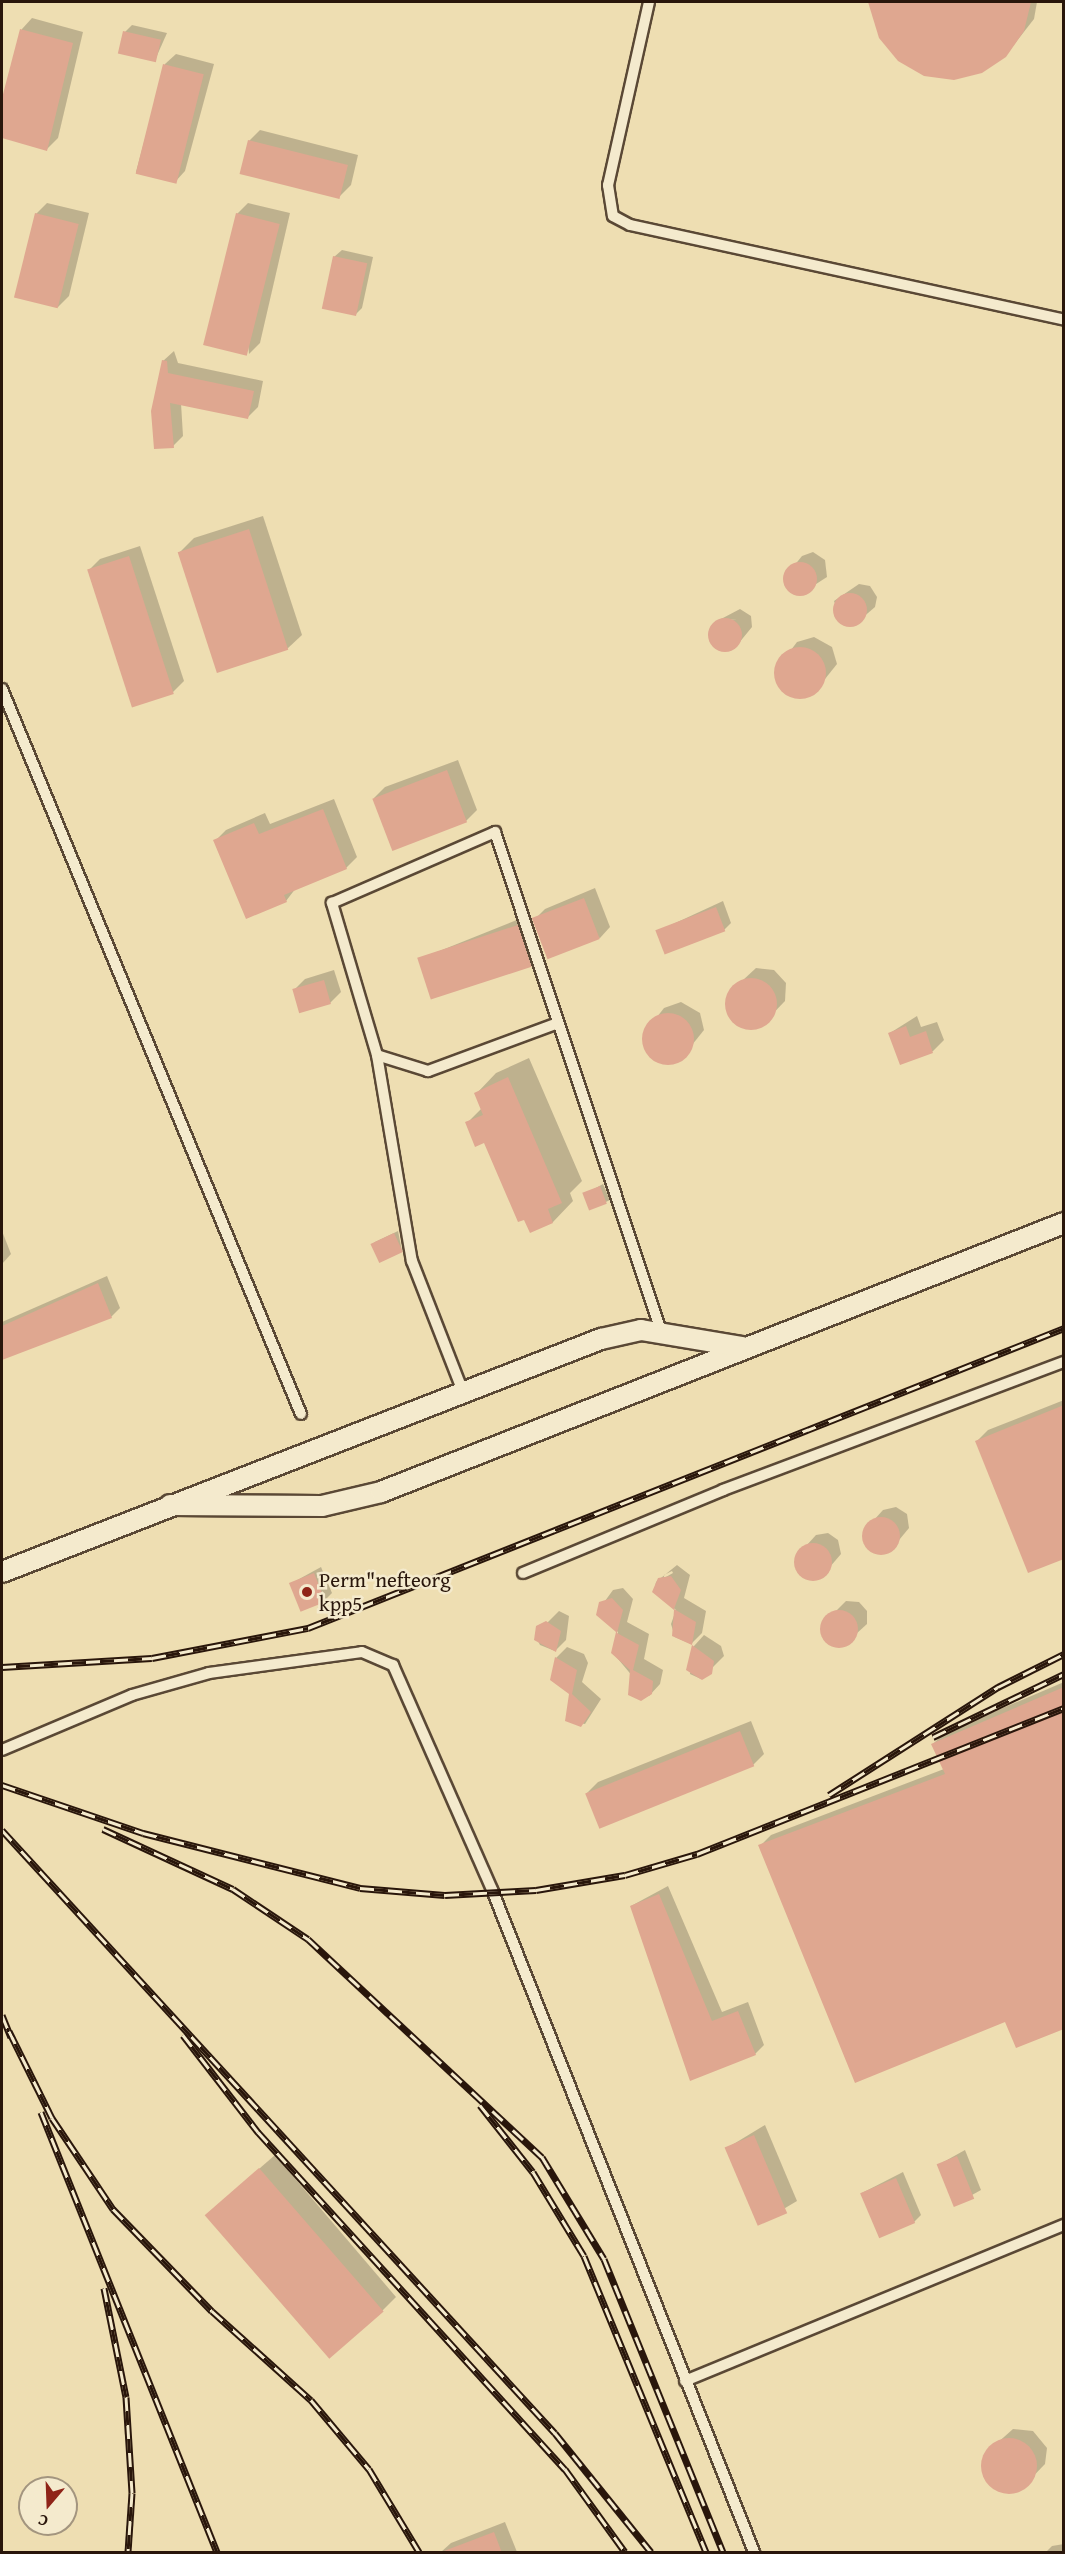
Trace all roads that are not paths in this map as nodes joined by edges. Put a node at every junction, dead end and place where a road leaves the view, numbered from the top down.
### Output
1 (649, 2) edge
2 (1064, 320) edge
3 (2, 689) edge
4 (558, 1023) junction
5 (377, 1054) junction
6 (1064, 1223) edge
7 (661, 1331) junction
8 (755, 1345) junction
9 (1064, 1362) edge
10 (463, 1392) junction
11 (301, 1414) dead end
12 (170, 1505) junction
13 (2, 1572) edge
14 (522, 1573) dead end
15 (2, 1750) edge
16 (1064, 2225) edge
17 (685, 2381) junction
18 (754, 2553) edge

1 - 2 lane
3 - 11 lane
4 - 5 lane
4 - 5 lane
4 - 7 lane
5 - 10 lane
6 - 8 street
7 - 8 street
7 - 10 street
8 - 12 street
9 - 14 lane
10 - 12 street
12 - 13 street
15 - 17 lane
16 - 17 lane
17 - 18 lane

